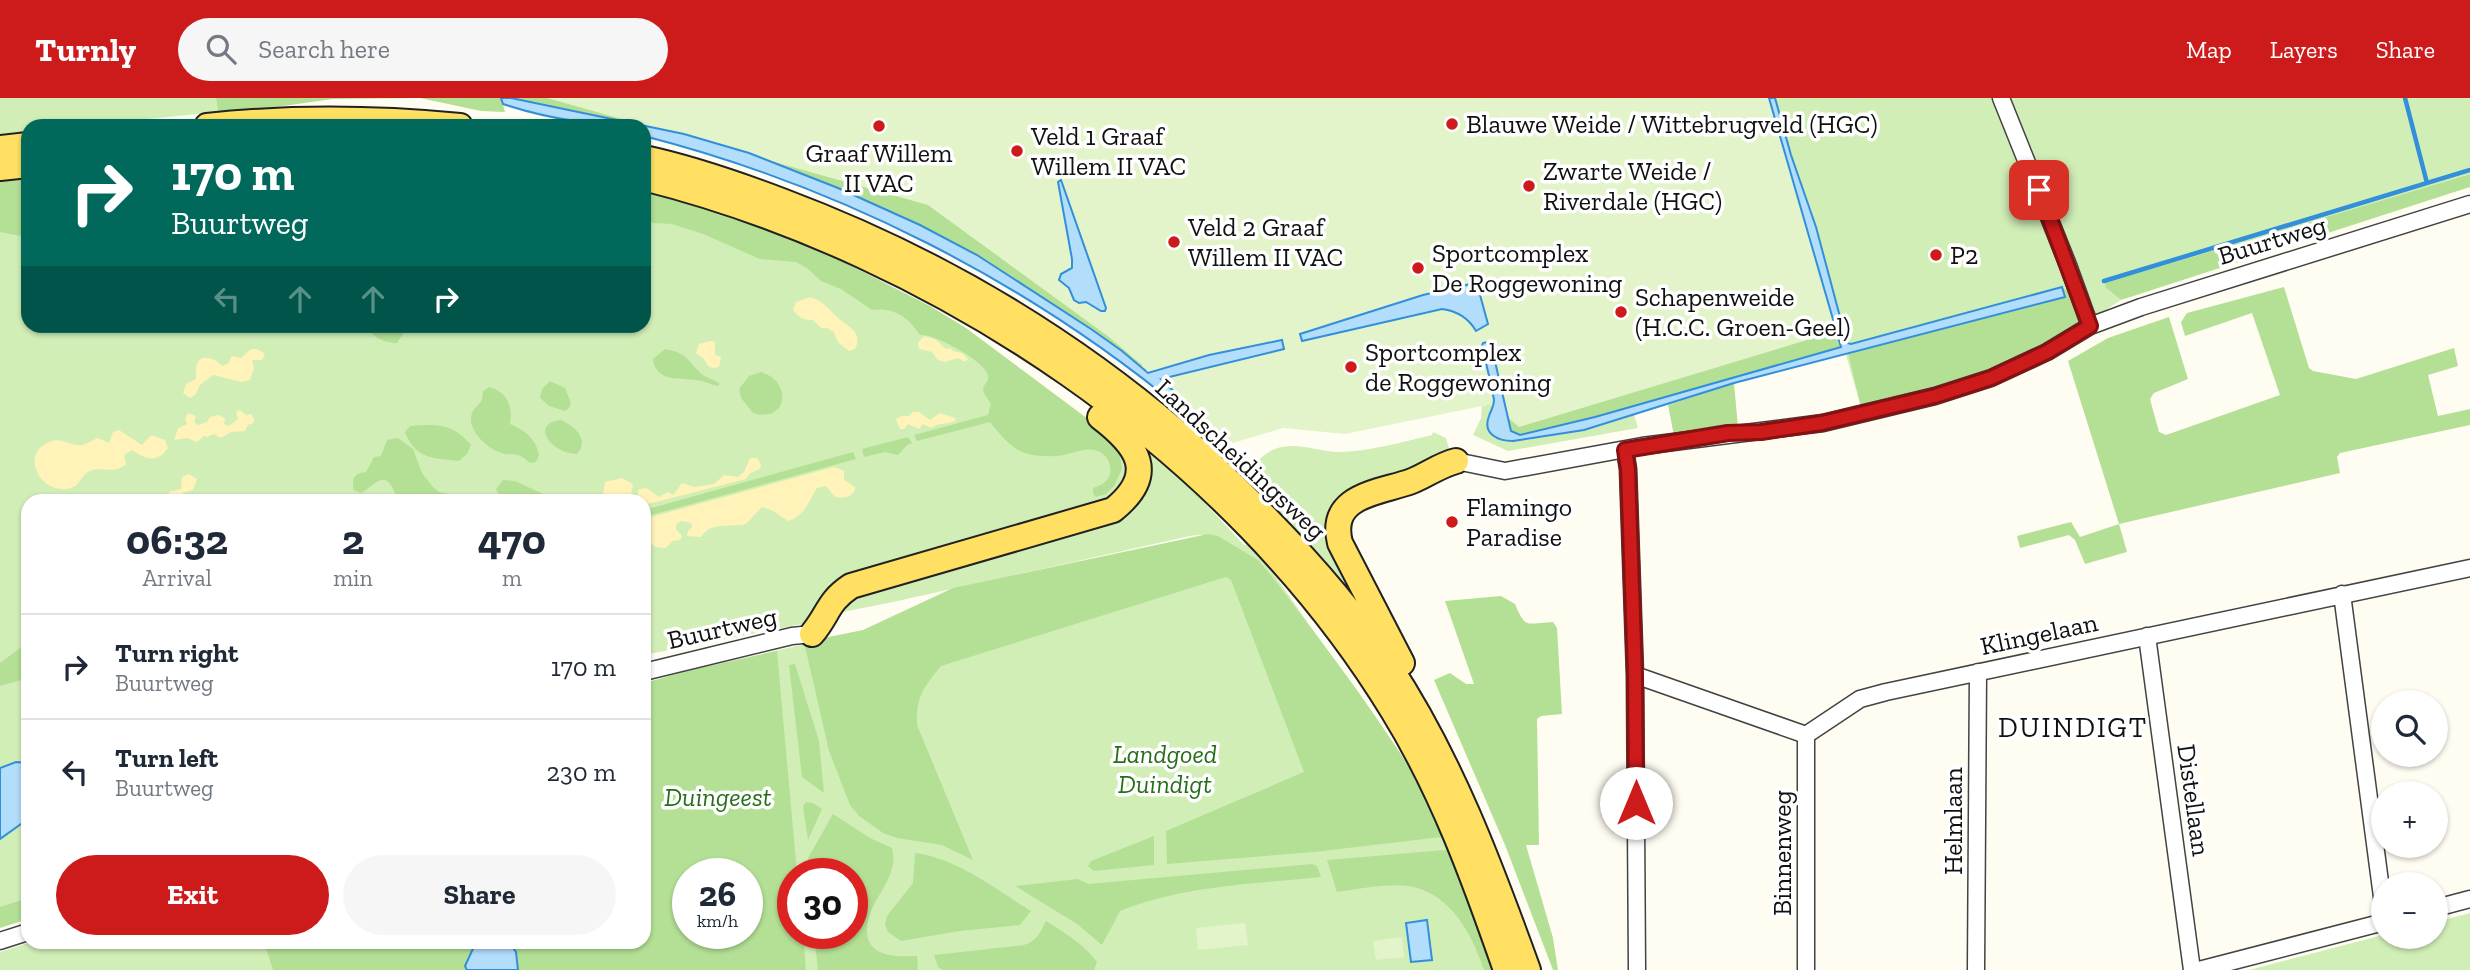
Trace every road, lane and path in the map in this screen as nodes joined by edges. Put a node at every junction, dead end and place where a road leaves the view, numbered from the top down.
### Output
1 (2001, 98) edge
2 (21, 146) edge
3 (0, 148) edge
4 (651, 160) edge
5 (21, 167) edge
6 (0, 169) edge
7 (651, 180) edge
8 (2470, 204) edge
9 (954, 302) junction
10 (2090, 326) junction
11 (1625, 450) junction
12 (1456, 461) joint
13 (2470, 568) edge
14 (2342, 594) junction
15 (812, 634) joint
16 (2147, 636) junction
17 (651, 670) edge
18 (1978, 672) junction
19 (1635, 675) junction
20 (1420, 716) junction
21 (1806, 735) junction
22 (2379, 872) edge
23 (2470, 899) edge
24 (2448, 905) edge
25 (2371, 925) edge
26 (21, 934) edge
27 (0, 941) edge
28 (1506, 970) edge
29 (1528, 970) edge
30 (1637, 970) edge
31 (1806, 970) edge
32 (1976, 970) edge
33 (2192, 970) edge
34 (2199, 970) edge

1 - 10 street
2 - 3 main road
4 - 20 main road, Landscheidingsweg
5 - 6 main road
7 - 9 main road, Landscheidingsweg
8 - 10 street, Buurtweg
9 - 15 main road
9 - 28 main road, Landscheidingsweg
10 - 11 street, Buurtweg
11 - 12 street, Buurtweg
11 - 19 street
12 - 20 main road
13 - 14 street, Klingelaan
14 - 16 street, Klingelaan
14 - 22 street
15 - 17 street, Buurtweg
16 - 18 street, Klingelaan
16 - 33 street, Distellaan
18 - 21 street, Klingelaan
18 - 32 street, Helmlaan
19 - 21 street
19 - 30 street
20 - 29 main road, Landscheidingsweg
21 - 31 street, Binnenweg
23 - 24 street
25 - 34 street
26 - 27 street

